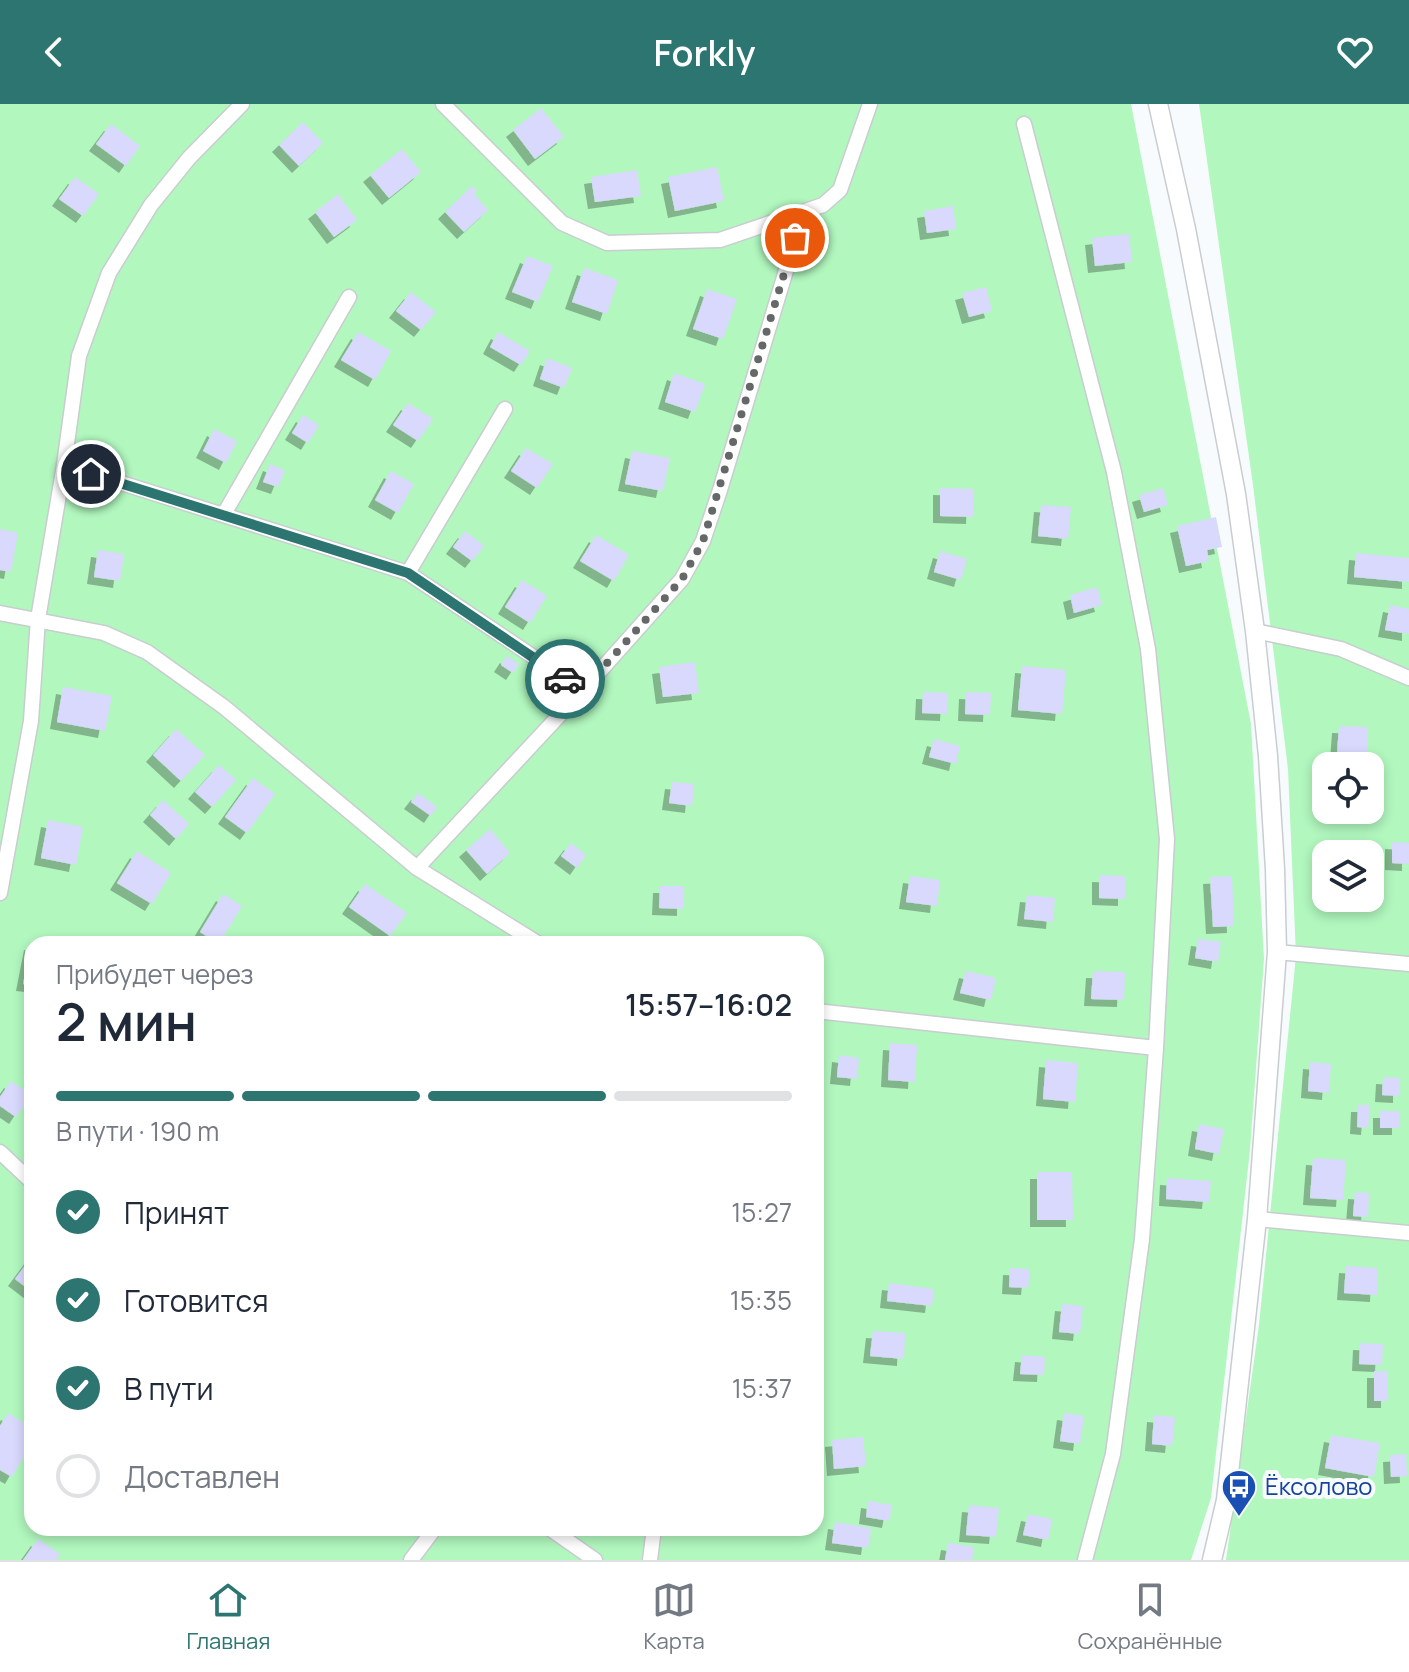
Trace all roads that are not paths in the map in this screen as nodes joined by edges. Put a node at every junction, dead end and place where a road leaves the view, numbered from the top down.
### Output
1 (242, 104) edge
2 (443, 104) edge
3 (870, 104) edge
4 (1158, 104) edge
5 (1024, 124) dead end
6 (803, 214) junction
7 (349, 297) dead end
8 (505, 409) dead end
9 (64, 465) junction
10 (224, 514) junction
11 (408, 573) junction
12 (0, 613) edge
13 (38, 619) junction
14 (1255, 631) junction
15 (1409, 678) edge
16 (583, 690) junction
17 (417, 868) junction
18 (0, 893) edge
19 (526, 936) edge
20 (1277, 952) junction
21 (1409, 964) edge
22 (824, 1012) edge
23 (1156, 1048) junction
24 (0, 1152) edge
25 (24, 1174) edge
26 (1257, 1219) junction
27 (1409, 1233) edge
28 (429, 1536) edge
29 (560, 1536) edge
30 (653, 1536) edge
31 (411, 1560) edge
32 (595, 1560) edge
33 (650, 1560) edge
34 (1085, 1560) edge
35 (1212, 1560) edge

1 - 9 street
2 - 6 street
3 - 6 street
4 - 14 street
5 - 23 street
6 - 16 street
7 - 10 street
8 - 11 street
9 - 10 street
9 - 13 street
10 - 11 street
11 - 16 street
12 - 13 street
13 - 17 street
13 - 18 street
14 - 15 street
14 - 20 street
16 - 17 street
17 - 19 street
20 - 21 street
20 - 26 street
22 - 23 street
23 - 34 street
24 - 25 street
26 - 27 street
26 - 35 street
28 - 31 street
29 - 32 street
30 - 33 street

